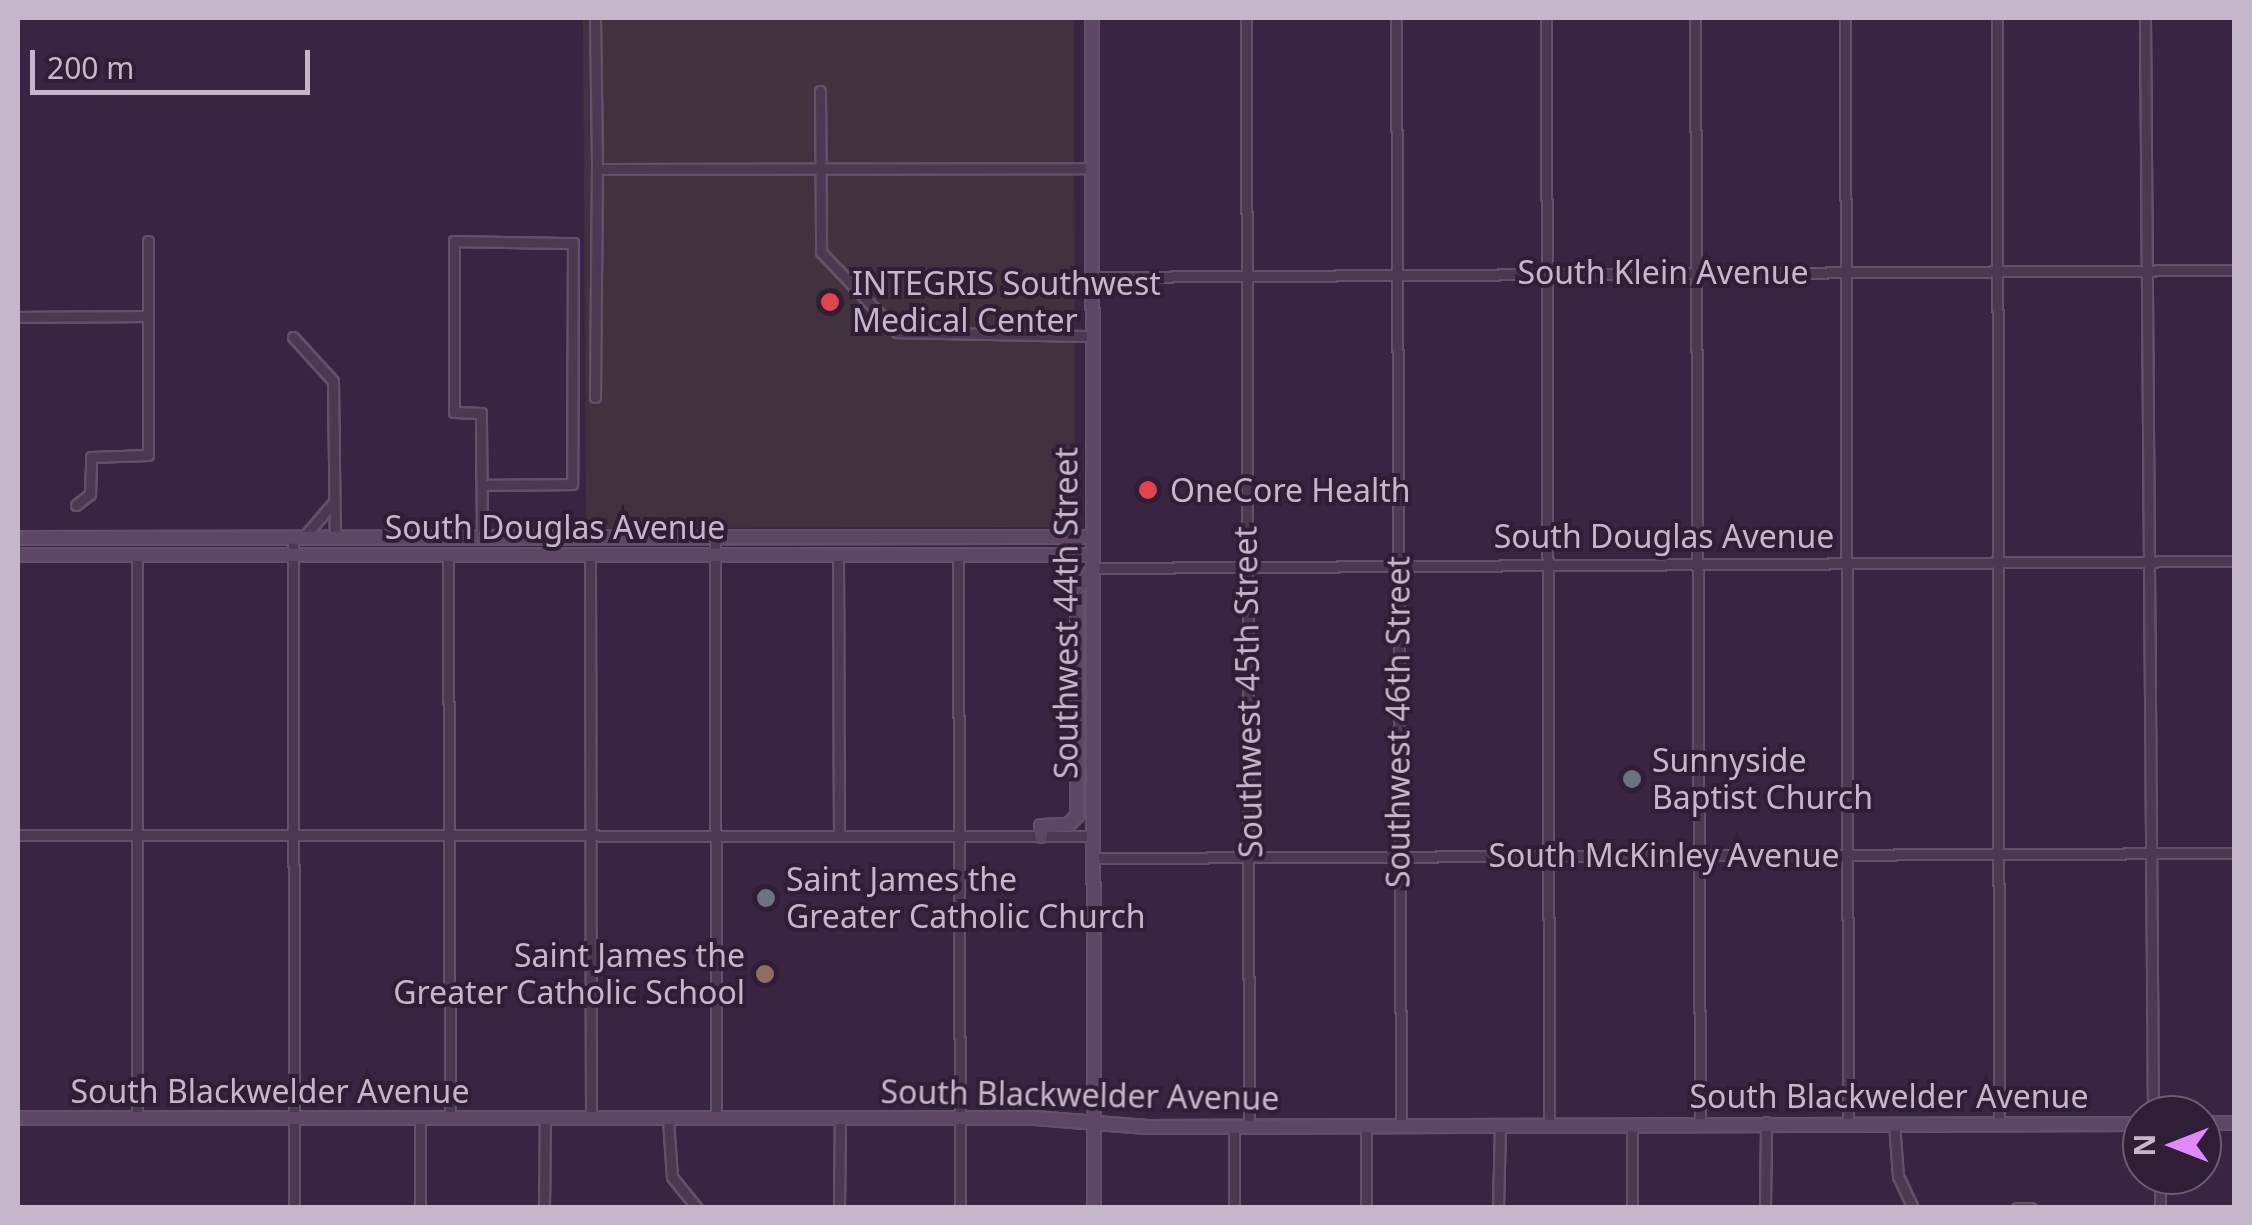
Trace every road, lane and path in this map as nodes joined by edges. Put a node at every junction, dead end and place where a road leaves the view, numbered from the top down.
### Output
1 (596, 18) edge
2 (1092, 18) edge
3 (1246, 18) edge
4 (1396, 18) edge
5 (1546, 18) edge
6 (1695, 18) edge
7 (1846, 18) edge
8 (1997, 18) edge
9 (2145, 18) edge
10 (820, 91) dead end
11 (819, 168) junction
12 (1092, 168) junction
13 (597, 169) junction
14 (148, 241) dead end
15 (2234, 270) edge
16 (1999, 271) junction
17 (1399, 272) junction
18 (1699, 272) junction
19 (1848, 272) junction
20 (2148, 272) junction
21 (1547, 274) junction
22 (1246, 277) junction
23 (1092, 278) junction
24 (148, 316) junction
25 (18, 317) edge
26 (1092, 336) junction
27 (293, 337) dead end
28 (595, 397) dead end
29 (482, 485) junction
30 (334, 502) junction
31 (76, 505) dead end
32 (1093, 537) junction
33 (18, 538) edge
34 (74, 538) junction
35 (298, 538) junction
36 (335, 538) junction
37 (482, 538) junction
38 (715, 538) junction
39 (74, 554) junction
40 (293, 554) junction
41 (448, 554) junction
42 (590, 554) junction
43 (838, 554) junction
44 (18, 555) edge
45 (137, 555) junction
46 (715, 555) junction
47 (958, 555) junction
48 (2149, 561) junction
49 (1093, 562) junction
50 (2234, 562) edge
51 (1550, 563) junction
52 (2000, 563) junction
53 (1399, 564) junction
54 (1850, 564) junction
55 (1700, 565) junction
56 (1247, 568) junction
57 (1041, 831) junction
58 (18, 835) edge
59 (137, 836) junction
60 (293, 836) junction
61 (448, 836) junction
62 (591, 836) junction
63 (839, 836) junction
64 (959, 836) junction
65 (1094, 836) junction
66 (716, 837) junction
67 (1698, 854) junction
68 (1999, 854) junction
69 (2147, 854) junction
70 (2234, 854) edge
71 (1550, 855) junction
72 (1850, 855) junction
73 (1250, 856) junction
74 (1397, 856) junction
75 (1094, 858) junction
76 (2153, 1095) edge
77 (18, 1118) edge
78 (420, 1118) junction
79 (450, 1118) junction
80 (545, 1118) junction
81 (591, 1118) junction
82 (840, 1118) junction
83 (960, 1118) junction
84 (137, 1119) junction
85 (294, 1119) junction
86 (668, 1119) junction
87 (716, 1119) junction
88 (1094, 1122) junction
89 (1766, 1122) junction
90 (1848, 1122) junction
91 (1999, 1122) junction
92 (1700, 1123) junction
93 (1894, 1123) junction
94 (1549, 1124) junction
95 (1632, 1124) junction
96 (2122, 1124) edge
97 (1366, 1126) junction
98 (1400, 1126) junction
99 (1500, 1126) junction
100 (1241, 1127) junction
101 (294, 1208) edge
102 (420, 1208) edge
103 (544, 1208) edge
104 (698, 1208) edge
105 (839, 1208) edge
106 (960, 1208) edge
107 (1094, 1208) edge
108 (1234, 1208) edge
109 (1366, 1208) edge
110 (1498, 1208) edge
111 (1632, 1208) edge
112 (1765, 1208) edge
113 (1913, 1208) edge
114 (2017, 1208) edge
115 (2031, 1208) edge

1 - 13 street
2 - 12 street, Southwest 44th Street
3 - 22 street, Southwest 45th Street
4 - 17 street, Southwest 46th Street
5 - 21 street
6 - 18 street
7 - 19 street
8 - 16 street
9 - 20 street
10 - 11 street
11 - 12 street
11 - 13 street
11 - 26 street
12 - 23 street, Southwest 44th Street
13 - 28 street
14 - 24 street
15 - 20 street, South Klein Avenue
16 - 19 street, South Klein Avenue
16 - 20 street, South Klein Avenue
16 - 52 street
17 - 21 street, South Klein Avenue
17 - 22 street, South Klein Avenue
17 - 53 street, Southwest 46th Street
18 - 19 street, South Klein Avenue
18 - 21 street, South Klein Avenue
18 - 55 street
19 - 54 street
20 - 48 street
21 - 51 street
22 - 23 street, South Klein Avenue
22 - 56 street, Southwest 45th Street
23 - 26 street, Southwest 44th Street
24 - 25 street
24 - 31 street
26 - 32 street, Southwest 44th Street
27 - 30 street
29 - 29 street
29 - 37 street
30 - 35 street
30 - 36 street
32 - 38 street, South Douglas Avenue
32 - 49 street, Southwest 44th Street
33 - 34 street, South Douglas Avenue
34 - 35 street, South Douglas Avenue
34 - 39 street
35 - 36 street, South Douglas Avenue
35 - 40 street
36 - 37 street, South Douglas Avenue
37 - 38 street, South Douglas Avenue
38 - 46 street
39 - 44 street, South Douglas Avenue
39 - 45 street, South Douglas Avenue
40 - 41 street, South Douglas Avenue
40 - 45 street, South Douglas Avenue
40 - 60 street
41 - 42 street, South Douglas Avenue
41 - 61 street
42 - 46 street, South Douglas Avenue
42 - 62 street
43 - 46 street, South Douglas Avenue
43 - 47 street, South Douglas Avenue
43 - 63 street
45 - 59 street
46 - 66 street
47 - 49 street, South Douglas Avenue
47 - 64 street
48 - 50 street, South Douglas Avenue
48 - 52 street, South Douglas Avenue
48 - 69 street
49 - 56 street, South Douglas Avenue
49 - 57 street
49 - 65 street, Southwest 44th Street
51 - 53 street, South Douglas Avenue
51 - 55 street, South Douglas Avenue
51 - 71 street
52 - 54 street, South Douglas Avenue
52 - 68 street
53 - 56 street, South Douglas Avenue
53 - 74 street, Southwest 46th Street
54 - 55 street, South Douglas Avenue
54 - 72 street
55 - 67 street
56 - 73 street, Southwest 45th Street
57 - 64 street
57 - 65 street
58 - 59 street
59 - 60 street
59 - 84 street
60 - 61 street
60 - 85 street
61 - 62 street
61 - 79 street
62 - 66 street
62 - 81 street
63 - 64 street
63 - 66 street
64 - 83 street
65 - 75 street, Southwest 44th Street
66 - 87 street
67 - 71 street, South McKinley Avenue
67 - 72 street, South McKinley Avenue
67 - 92 street
68 - 69 street, South McKinley Avenue
68 - 72 street, South McKinley Avenue
68 - 91 street
69 - 70 street, South McKinley Avenue
69 - 76 street
71 - 74 street, South McKinley Avenue
71 - 94 street
72 - 90 street
73 - 74 street, South McKinley Avenue
73 - 75 street, South McKinley Avenue
73 - 100 street, Southwest 45th Street
74 - 98 street, Southwest 46th Street
75 - 88 street, Southwest 44th Street
77 - 84 street, South Blackwelder Avenue
78 - 79 street, South Blackwelder Avenue
78 - 85 street, South Blackwelder Avenue
78 - 102 street
79 - 80 street, South Blackwelder Avenue
80 - 81 street, South Blackwelder Avenue
80 - 103 street
81 - 86 street, South Blackwelder Avenue
82 - 83 street, South Blackwelder Avenue
82 - 87 street, South Blackwelder Avenue
82 - 105 street
83 - 88 street, South Blackwelder Avenue
83 - 106 street
84 - 85 street, South Blackwelder Avenue
85 - 101 street
86 - 87 street, South Blackwelder Avenue
86 - 104 street
88 - 100 street, South Blackwelder Avenue
88 - 107 street, Southwest 44th Street
89 - 90 street, South Blackwelder Avenue
89 - 92 street, South Blackwelder Avenue
89 - 112 street
90 - 93 street, South Blackwelder Avenue
91 - 93 street, South Blackwelder Avenue
91 - 96 street, South Blackwelder Avenue
92 - 95 street, South Blackwelder Avenue
93 - 113 street
94 - 95 street, South Blackwelder Avenue
94 - 99 street, South Blackwelder Avenue
95 - 111 street
97 - 98 street, South Blackwelder Avenue
97 - 100 street, South Blackwelder Avenue
97 - 109 street
98 - 99 street, South Blackwelder Avenue
99 - 110 street
100 - 108 street, Southwest 45th Street
114 - 115 street

